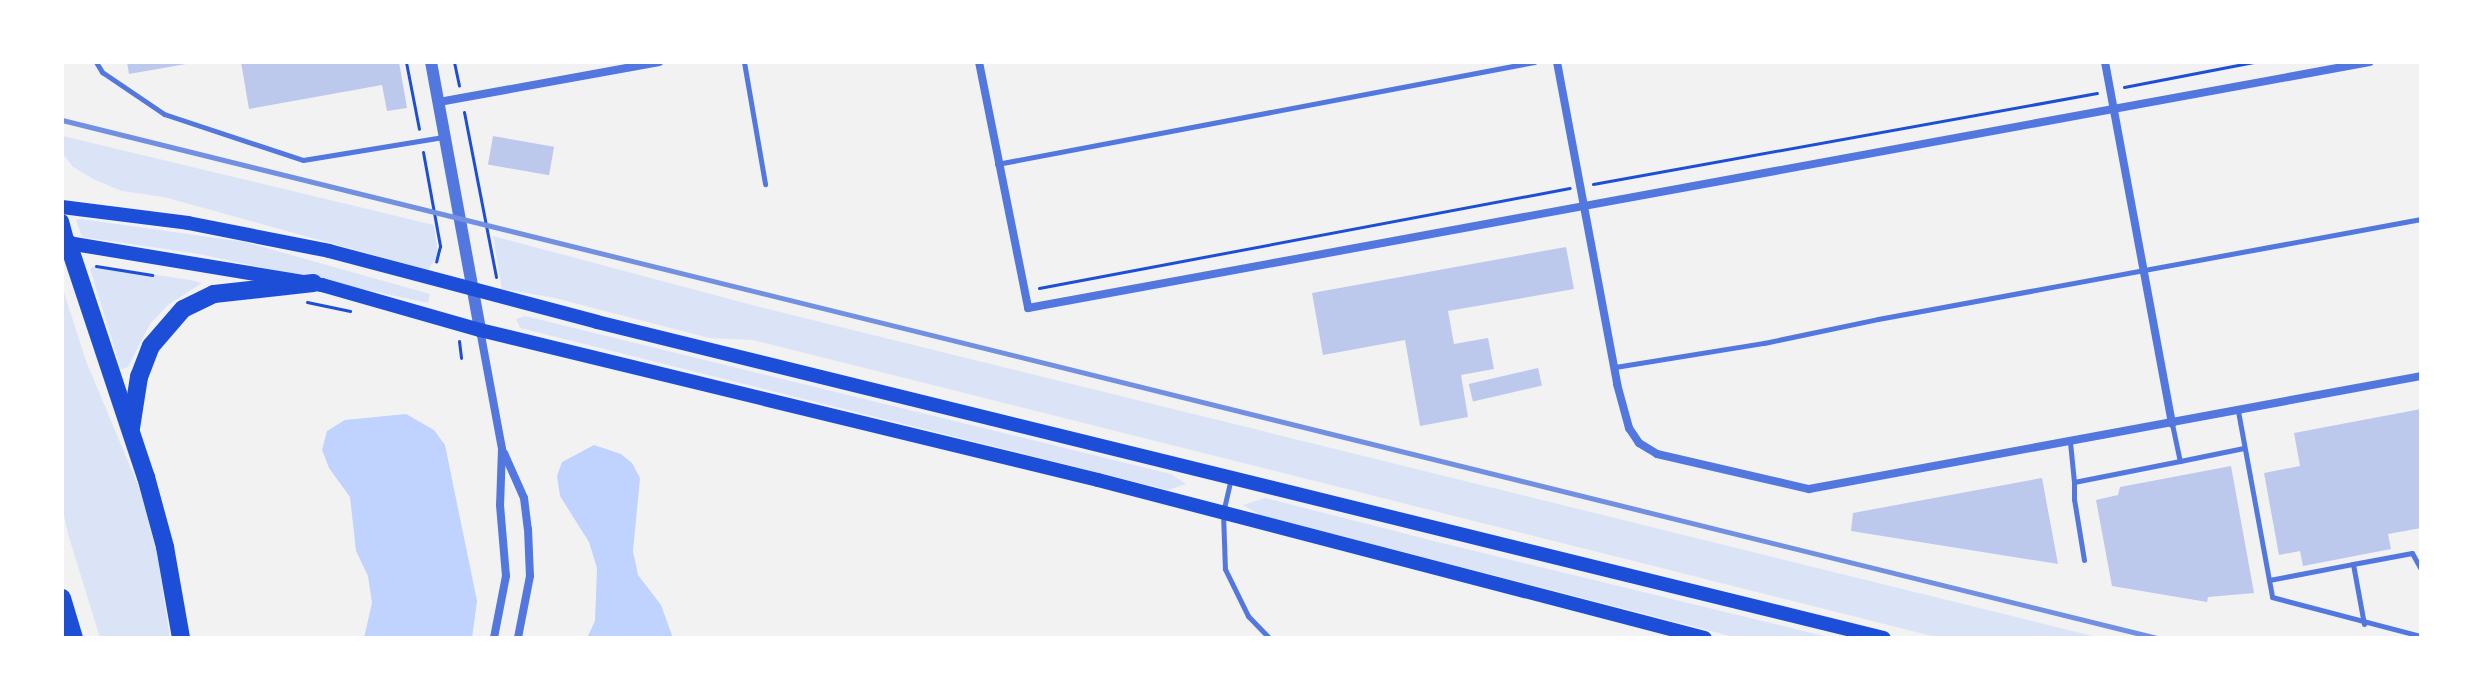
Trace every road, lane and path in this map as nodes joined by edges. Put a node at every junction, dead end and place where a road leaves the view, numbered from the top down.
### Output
1 (96, 62) edge
2 (431, 62) edge
3 (659, 62) edge
4 (744, 62) edge
5 (979, 62) edge
6 (1534, 62) edge
7 (1557, 62) edge
8 (2105, 62) edge
9 (2254, 62) edge
10 (2370, 62) edge
11 (2110, 90) junction
12 (439, 102) junction
13 (2113, 109) junction
14 (446, 136) junction
15 (997, 164) junction
16 (765, 184) dead end
17 (1579, 186) junction
18 (1583, 206) junction
19 (62, 207) edge
20 (2421, 219) edge
21 (62, 221) edge
22 (65, 242) edge
23 (2143, 270) junction
24 (313, 283) junction
25 (475, 288) junction
26 (1038, 288) dead end
27 (480, 330) junction
28 (1614, 367) junction
29 (2421, 376) edge
30 (2238, 411) junction
31 (2172, 424) junction
32 (131, 431) junction
33 (2070, 442) junction
34 (2245, 448) junction
35 (502, 449) junction
36 (2180, 461) junction
37 (1231, 478) junction
38 (2074, 482) junction
39 (1223, 513) junction
40 (2084, 560) dead end
41 (2353, 564) junction
42 (2421, 569) edge
43 (2269, 580) junction
44 (62, 598) edge
45 (2364, 624) junction
46 (2421, 636) edge
47 (74, 638) edge
48 (181, 638) edge
49 (494, 638) edge
50 (518, 638) edge
51 (1269, 638) edge
52 (1705, 638) edge
53 (1884, 638) edge

1 - 14 lane
2 - 12 street
3 - 12 street
4 - 16 lane
5 - 15 street
6 - 15 lane
7 - 17 street
8 - 11 street
9 - 11 path
10 - 13 street
11 - 13 street
11 - 17 path
12 - 14 street
13 - 18 street
13 - 23 street
14 - 25 street
15 - 18 street
17 - 18 street
17 - 26 path
18 - 28 street
19 - 25 main road
20 - 23 lane
21 - 22 main road
22 - 24 main road
22 - 32 highway
23 - 28 lane
23 - 31 street
24 - 27 main road
24 - 32 highway
25 - 27 street
25 - 37 main road
27 - 35 street
27 - 39 main road
28 - 33 street
29 - 30 street
30 - 31 street
30 - 34 lane
31 - 33 street
31 - 36 lane
32 - 48 highway
33 - 38 lane
34 - 36 lane
34 - 43 lane
35 - 49 street
35 - 50 street
36 - 38 lane
37 - 39 lane
37 - 53 main road
38 - 40 lane
39 - 51 lane
39 - 52 main road
41 - 42 lane
41 - 43 lane
41 - 45 lane
43 - 45 lane
44 - 47 highway
45 - 46 lane

